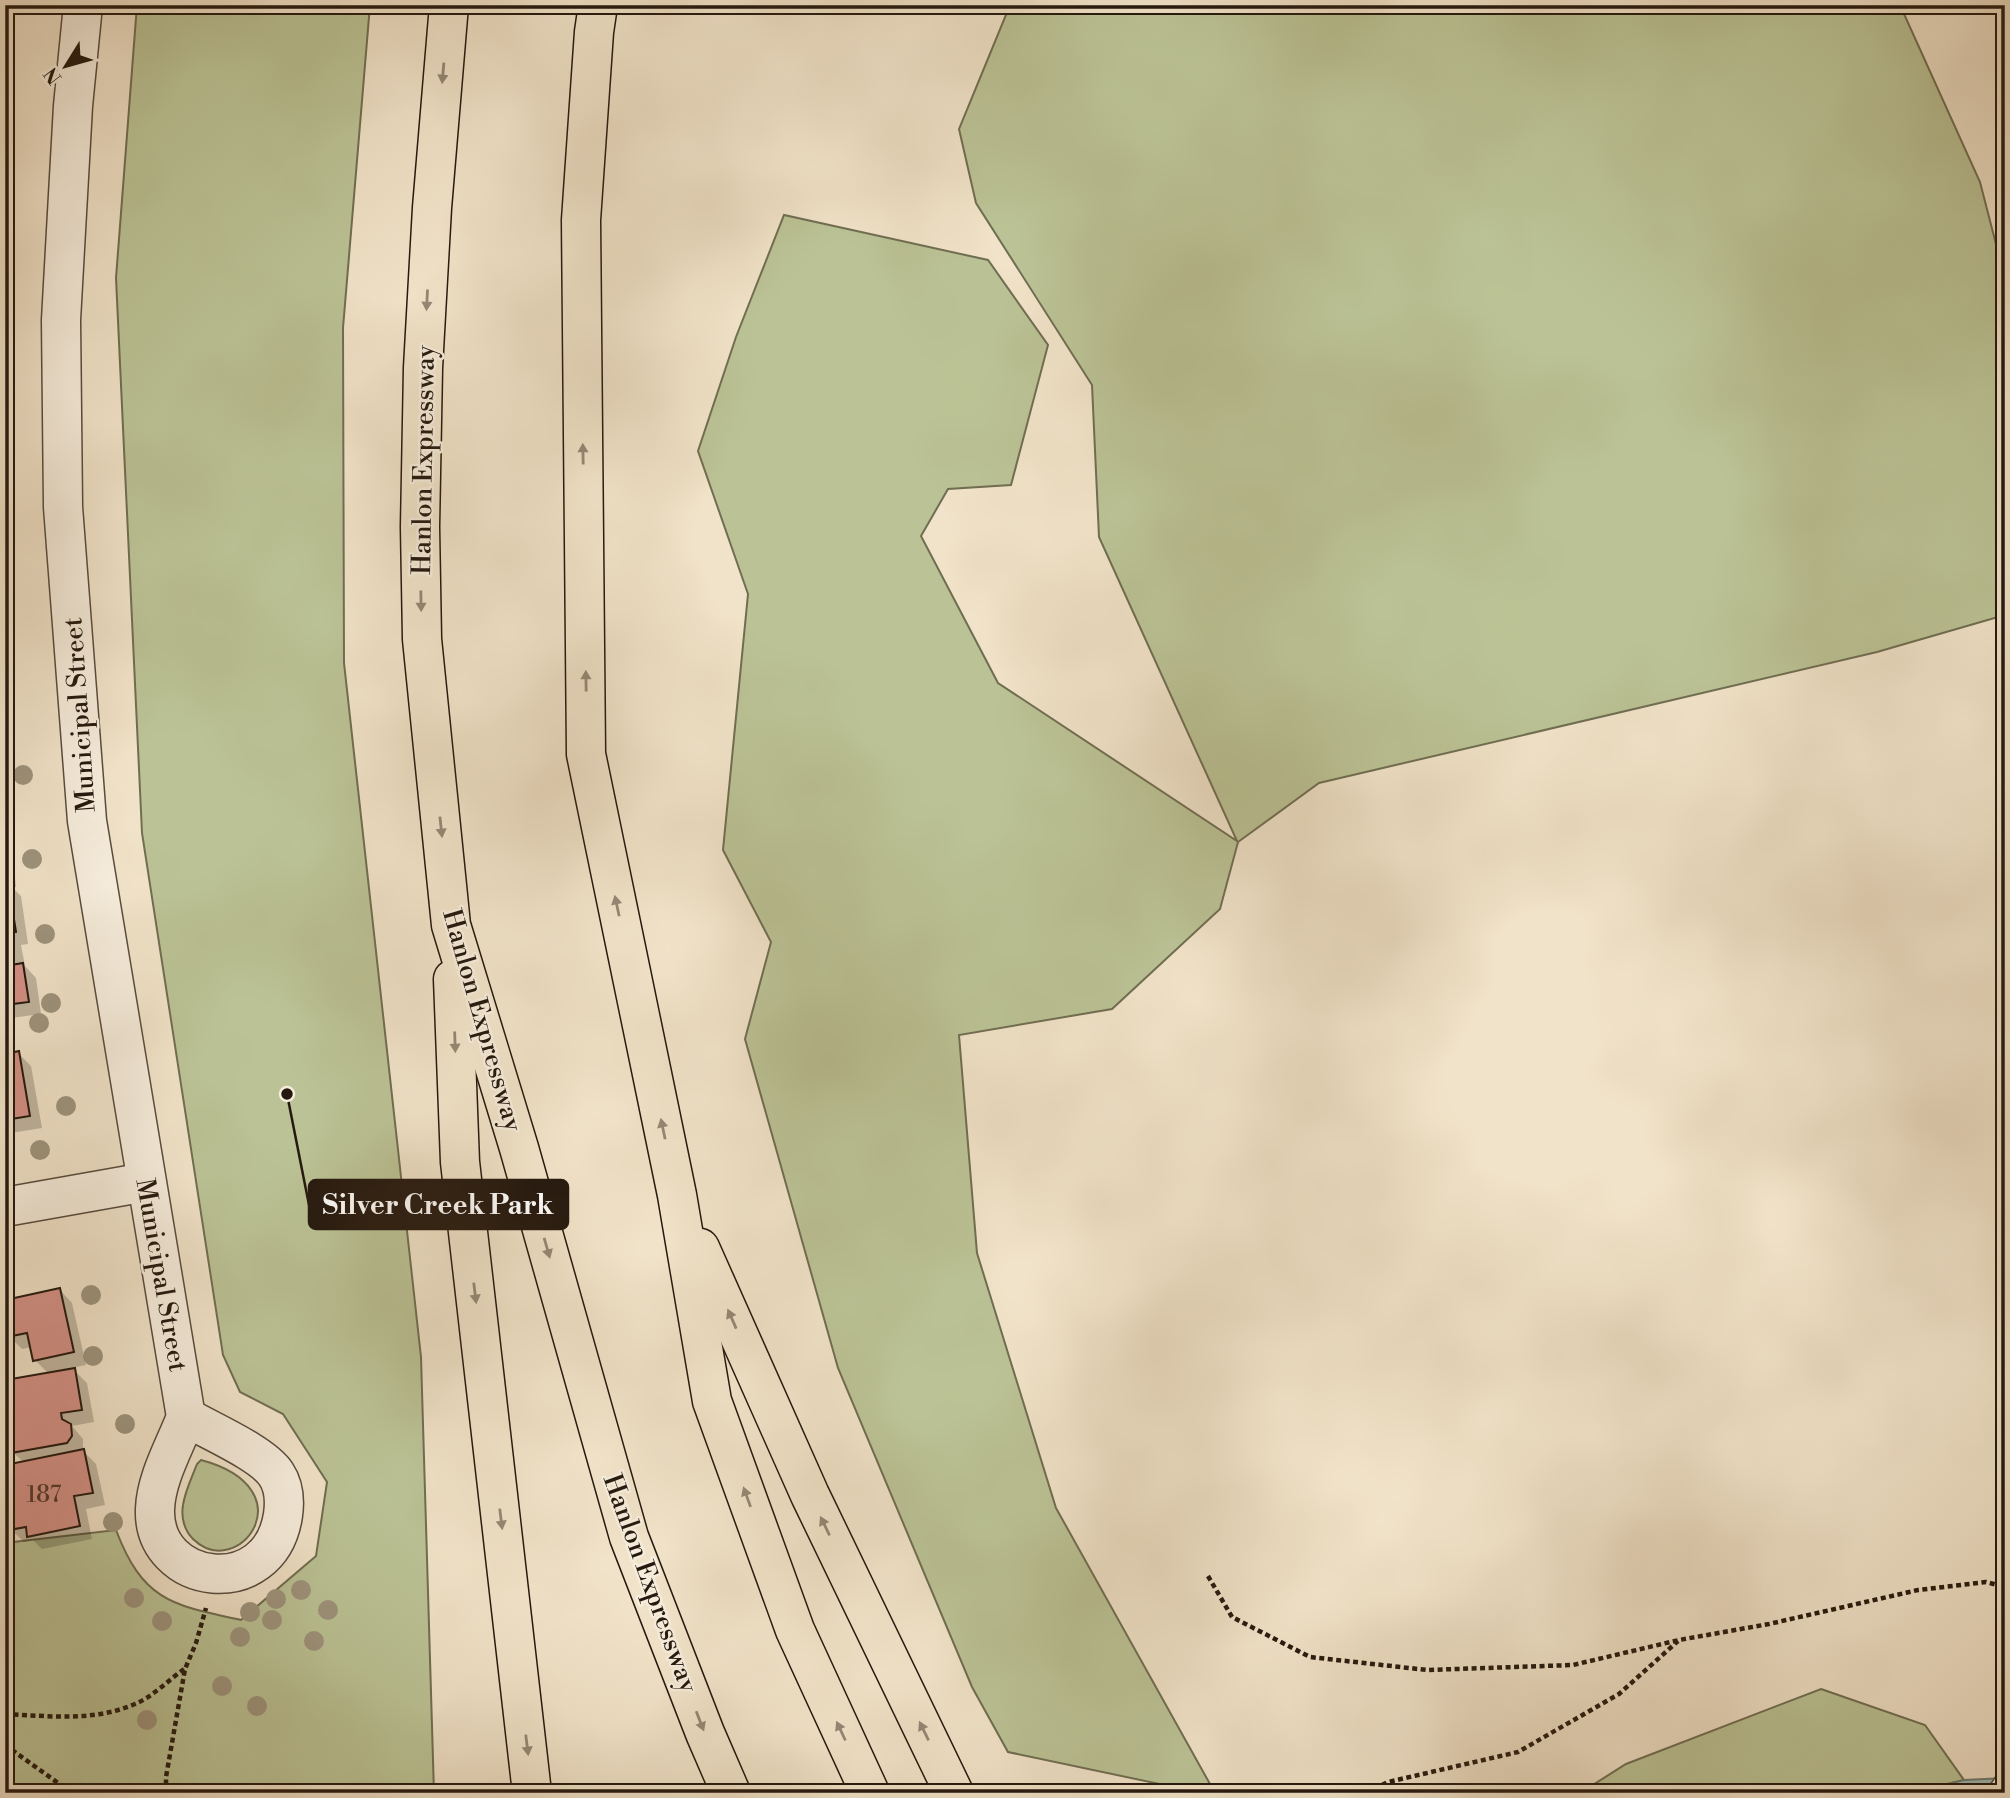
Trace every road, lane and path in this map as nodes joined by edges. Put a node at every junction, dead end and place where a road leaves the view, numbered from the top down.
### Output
1 (83, 5) edge
2 (449, 5) edge
3 (598, 5) edge
4 (451, 925) junction
5 (146, 1182) junction
6 (677, 1195) junction
7 (5, 1207) edge
8 (186, 1417) dead end
9 (1208, 1576) dead end
10 (2005, 1587) edge
11 (214, 1607) dead end
12 (1679, 1640) junction
13 (185, 1669) junction
14 (5, 1714) edge
15 (5, 1745) edge
16 (2005, 1783) edge
17 (72, 1793) edge
18 (166, 1793) edge
19 (532, 1793) edge
20 (731, 1793) edge
21 (870, 1793) edge
22 (954, 1793) edge
23 (1367, 1793) edge
24 (1998, 1793) edge

1 - 5 street, Municipal Street
2 -> 4 highway, Hanlon Expressway
6 -> 3 highway
4 -> 19 highway
4 -> 20 highway, Hanlon Expressway
5 - 7 street
5 - 8 street, Municipal Street
21 -> 6 highway
22 -> 6 highway
9 - 12 path
10 - 12 path
11 - 13 path
12 - 23 path
13 - 14 path
13 - 18 path
15 - 17 path
16 - 24 lane

